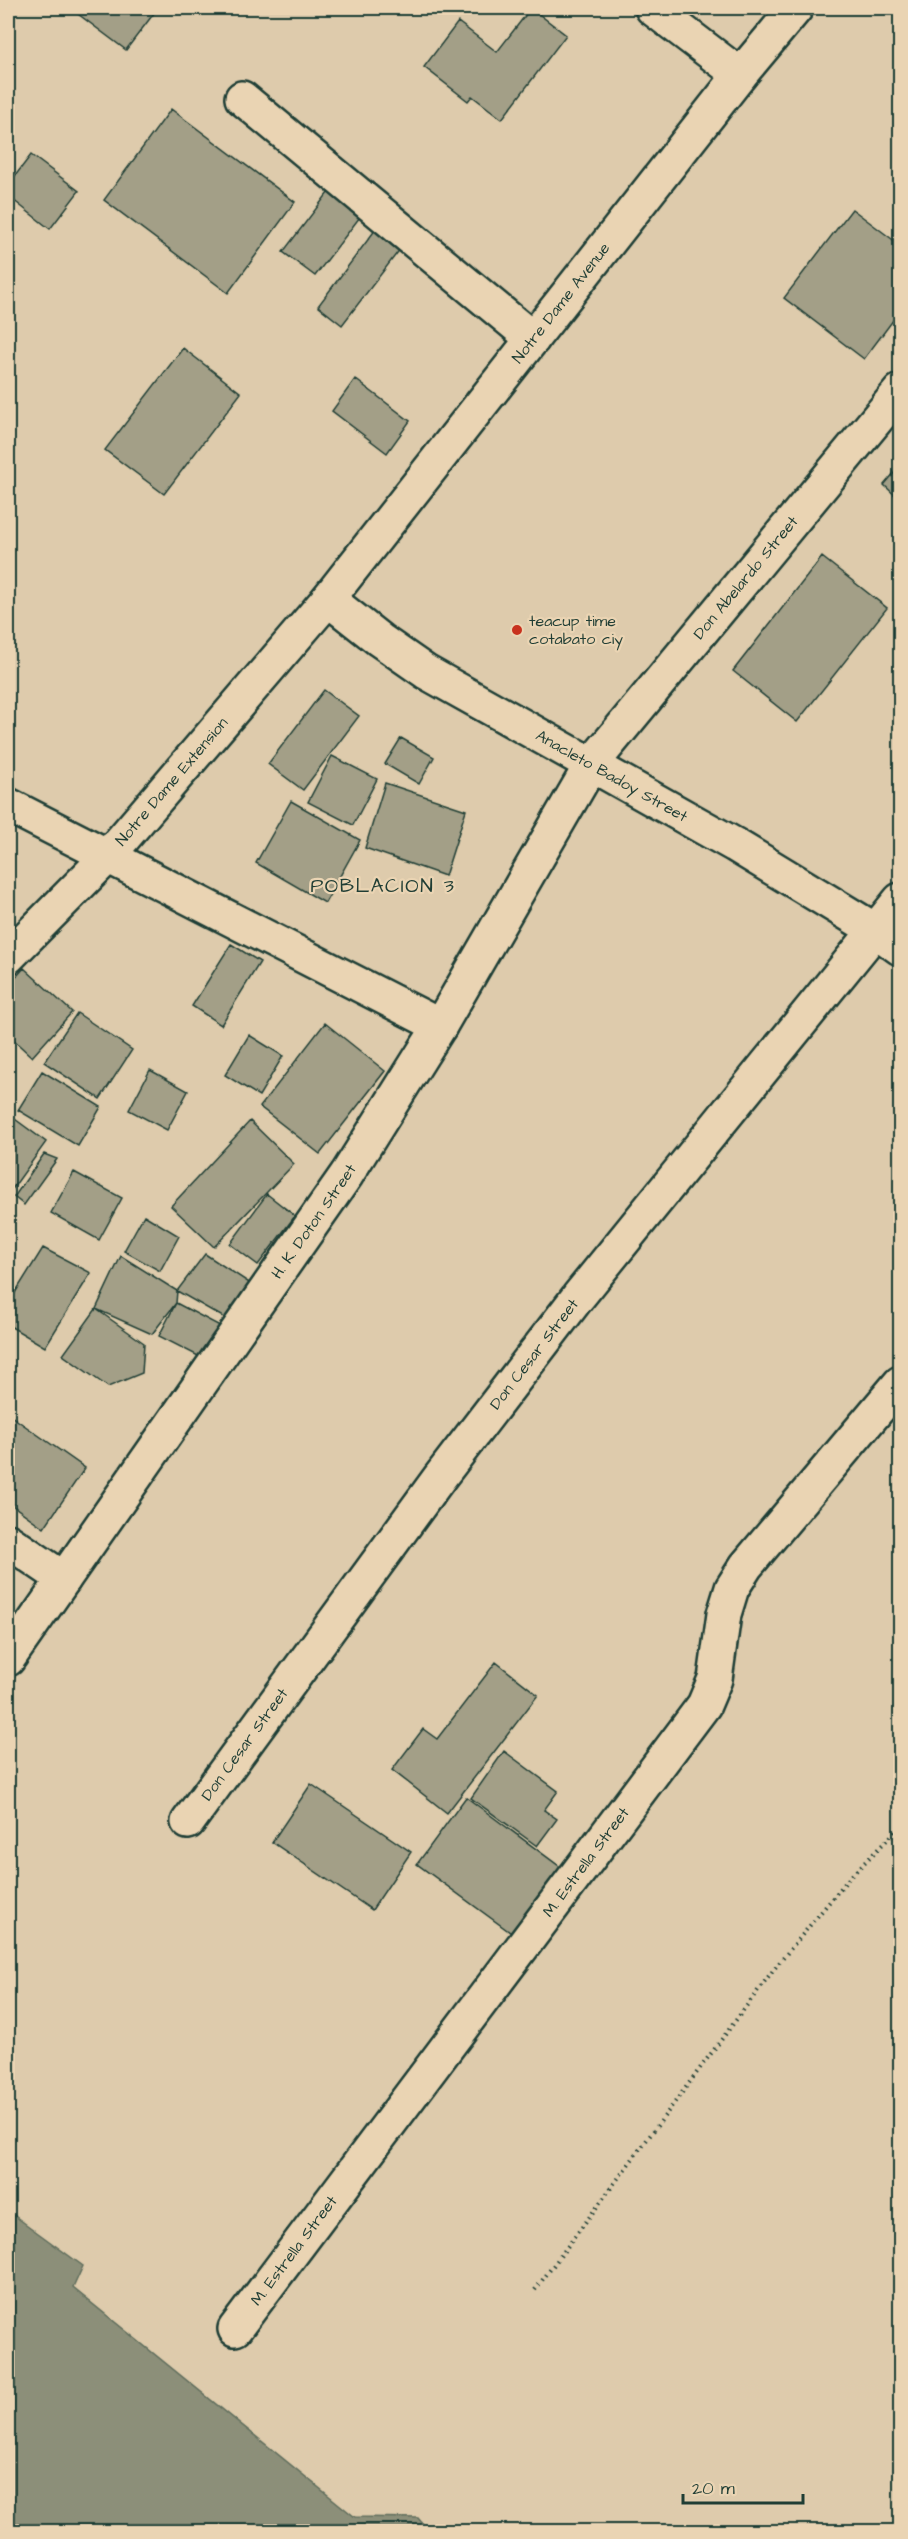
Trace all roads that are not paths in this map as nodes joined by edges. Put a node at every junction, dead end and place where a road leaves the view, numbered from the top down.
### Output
1 (652, 8) edge
2 (796, 8) edge
3 (740, 75) junction
4 (242, 98) dead end
5 (533, 339) junction
6 (900, 391) edge
7 (328, 599) junction
8 (591, 765) junction
9 (8, 805) edge
10 (108, 856) junction
11 (900, 900) edge
12 (888, 939) edge
13 (8, 957) edge
14 (440, 1026) junction
15 (900, 1383) edge
16 (8, 1540) edge
17 (64, 1579) junction
18 (8, 1659) edge
19 (188, 1822) dead end
20 (235, 2329) dead end

1 - 3 street
2 - 3 street, Notre Dame Avenue
3 - 5 street, Notre Dame Avenue
4 - 5 street
5 - 7 street, Notre Dame Avenue
6 - 8 street, Don Abelardo Street
7 - 8 street, Anacleto Badoy Street
7 - 10 street, Notre Dame Extension
8 - 12 street, Anacleto Badoy Street
8 - 14 street, H. K. Doton Street
9 - 10 street
10 - 13 street, Notre Dame Extension
10 - 14 street
11 - 12 street, Don Cesar Street
12 - 19 street, Don Cesar Street
14 - 17 street, H. K. Doton Street
15 - 20 street, M. Estrella Street
16 - 17 street
17 - 18 street, H. K. Doton Street

